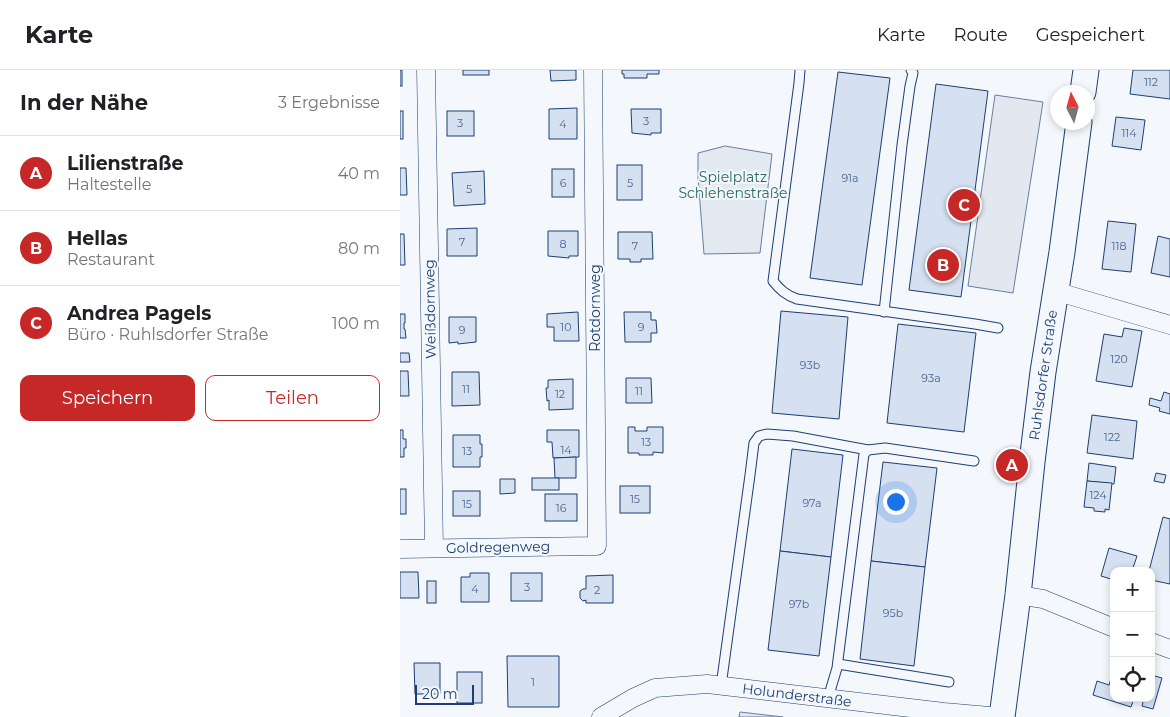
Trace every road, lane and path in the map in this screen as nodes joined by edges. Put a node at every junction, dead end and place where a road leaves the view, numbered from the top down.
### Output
1 (426, 70) edge
2 (593, 70) edge
3 (800, 70) edge
4 (1080, 70) edge
5 (1086, 70) edge
6 (915, 71) edge
7 (1084, 85) edge
8 (1078, 130) edge
9 (1055, 290) junction
10 (884, 312) junction
11 (1170, 325) edge
12 (998, 328) dead end
13 (868, 450) junction
14 (974, 461) dead end
15 (597, 546) joint
16 (434, 548) junction
17 (400, 549) edge
18 (1018, 595) junction
19 (1110, 626) edge
20 (1155, 643) edge
21 (1170, 649) edge
22 (838, 664) junction
23 (949, 682) dead end
24 (721, 686) junction
25 (828, 698) junction
26 (918, 713) edge
27 (601, 717) edge
28 (1001, 717) edge

1 - 16 street, Weißdornweg
2 - 15 street, Rotdornweg
3 - 10 lane
4 - 5 street
5 - 7 main road
6 - 10 lane
8 - 9 main road, Ruhlsdorfer Straße
9 - 11 street
9 - 18 main road, Ruhlsdorfer Straße
10 - 12 lane
13 - 14 lane
13 - 22 lane
13 - 24 lane
15 - 16 street, Goldregenweg
16 - 17 street, Goldregenweg
18 - 19 street
18 - 28 main road, Ruhlsdorfer Straße
20 - 21 street
22 - 23 lane
22 - 25 lane
24 - 25 street, Holunderstraße
24 - 27 street, Holunderstraße
25 - 26 street, Holunderstraße
26 - 28 street, Holunderstraße

